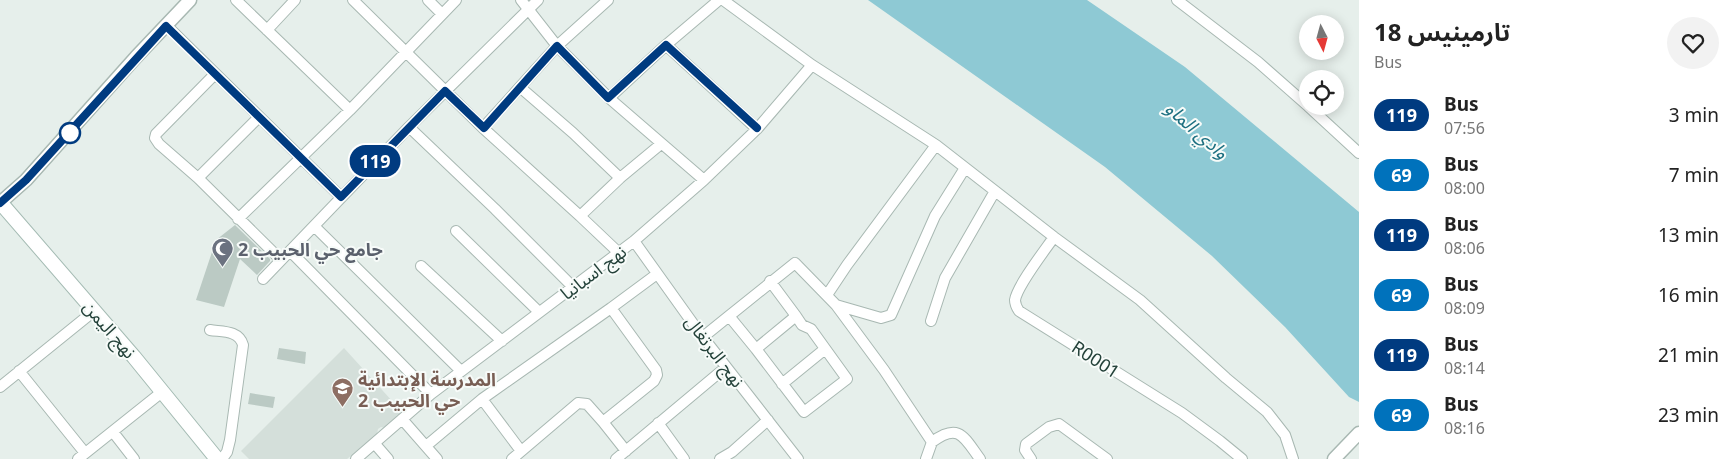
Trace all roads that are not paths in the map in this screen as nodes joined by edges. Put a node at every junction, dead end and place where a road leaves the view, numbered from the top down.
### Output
1 (190, 0) edge
2 (236, 0) edge
3 (295, 0) edge
4 (353, 0) edge
5 (428, 0) edge
6 (456, 0) edge
7 (538, 0) edge
8 (608, 0) edge
9 (721, 0) edge
10 (1178, 0) edge
11 (525, 4) edge
12 (442, 14) junction
13 (166, 26) junction
14 (268, 30) junction
15 (666, 45) junction
16 (557, 46) junction
17 (406, 51) junction
18 (812, 64) junction
19 (215, 74) junction
20 (521, 88) junction
21 (445, 91) junction
22 (608, 98) junction
23 (1299, 98) edge
24 (350, 110) junction
25 (1318, 115) edge
26 (259, 117) junction
27 (409, 127) junction
28 (484, 128) junction
29 (757, 128) junction
30 (661, 144) junction
31 (936, 146) junction
32 (1359, 153) edge
33 (301, 157) junction
34 (965, 168) junction
35 (198, 178) junction
36 (620, 178) junction
37 (704, 180) junction
38 (995, 191) junction
39 (341, 197) junction
40 (0, 203) edge
41 (580, 216) junction
42 (238, 219) junction
43 (314, 226) junction
44 (456, 231) dead end
45 (1054, 237) junction
46 (634, 241) junction
47 (290, 251) junction
48 (619, 253) junction
49 (281, 260) junction
50 (421, 266) dead end
51 (658, 274) junction
52 (263, 279) dead end
53 (770, 282) junction
54 (573, 286) junction
55 (827, 295) junction
56 (836, 305) junction
57 (611, 308) junction
58 (94, 311) junction
59 (539, 312) junction
60 (729, 316) junction
61 (796, 316) junction
62 (931, 321) dead end
63 (210, 330) dead end
64 (703, 337) junction
65 (502, 341) junction
66 (756, 349) junction
67 (826, 349) junction
68 (726, 367) junction
69 (19, 371) junction
70 (461, 371) junction
71 (782, 384) junction
72 (0, 387) edge
73 (162, 392) junction
74 (431, 394) junction
75 (482, 399) junction
76 (402, 420) junction
77 (768, 420) junction
78 (603, 422) junction
79 (658, 423) junction
80 (113, 432) junction
81 (1359, 433) edge
82 (932, 442) junction
83 (374, 444) junction
84 (426, 446) junction
85 (522, 451) junction
86 (626, 451) junction
87 (735, 455) edge
88 (81, 456) edge
89 (1338, 457) edge
90 (929, 458) edge
91 (134, 459) edge
92 (217, 459) edge
93 (222, 459) edge
94 (356, 459) edge
95 (388, 459) edge
96 (437, 459) edge
97 (512, 459) edge
98 (616, 459) edge
99 (684, 459) edge
100 (720, 459) edge
101 (798, 459) edge
102 (980, 459) edge
103 (1031, 459) edge
104 (1107, 459) edge
105 (1242, 459) edge
106 (1293, 459) edge

1 - 13 street
2 - 14 street
3 - 14 street
4 - 17 street
5 - 12 street
6 - 12 street
7 - 11 street
8 - 16 street
9 - 15 street
9 - 18 street
10 - 23 street
11 - 16 street
11 - 21 street
12 - 17 street
13 - 19 street
13 - 40 street
14 - 24 street
15 - 22 street
15 - 29 street
16 - 20 street
16 - 22 street
17 - 21 street
17 - 24 street
18 - 29 street, نهج اسبانيا
18 - 31 street
19 - 26 street
19 - 35 street
20 - 28 street
20 - 36 street
21 - 27 street
21 - 28 street
22 - 30 street
24 - 33 street
25 - 32 street
26 - 33 street
26 - 35 street
27 - 39 street
27 - 54 street
28 - 41 street
29 - 37 street, نهج اسبانيا
30 - 36 street
30 - 37 street
31 - 34 street
31 - 55 street
33 - 39 street
33 - 42 street
34 - 38 street
34 - 56 street
35 - 42 street
36 - 41 street
37 - 46 street, نهج اسبانيا
38 - 45 street
38 - 62 street
39 - 43 street
40 - 58 main road, نهج اليمن
41 - 48 street
42 - 49 street
43 - 47 street
43 - 70 street
44 - 59 street
45 - 105 street, R0001
45 - 106 street
46 - 48 street, نهج اسبانيا
46 - 51 street, نهج البرتغال
47 - 49 street
47 - 74 street
48 - 54 street, نهج اسبانيا
49 - 52 street
50 - 65 street
51 - 57 street
51 - 64 street, نهج البرتغال
53 - 55 street
53 - 60 street
53 - 61 street
54 - 59 street, نهج اسبانيا
55 - 56 street
56 - 82 street
57 - 75 street
57 - 78 street
58 - 69 street
58 - 73 main road, نهج اليمن
59 - 65 street, نهج اسبانيا
60 - 64 street
60 - 66 street
61 - 66 street
61 - 67 street
63 - 93 street
64 - 68 street, نهج البرتغال
65 - 70 street, نهج اسبانيا
66 - 71 street
67 - 71 street
67 - 71 street
68 - 77 street, نهج البرتغال
68 - 79 street
69 - 72 street
69 - 88 street
70 - 74 street, نهج اسبانيا
73 - 80 street
73 - 92 main road, نهج اليمن
74 - 76 street, نهج اسبانيا
75 - 84 street
75 - 85 street
76 - 83 street, نهج اسبانيا
76 - 84 street
77 - 87 street
77 - 101 street, نهج البرتغال
78 - 85 street
78 - 86 street
79 - 86 street
79 - 99 street
80 - 88 street
80 - 91 street
81 - 89 street
82 - 90 street
82 - 102 street
83 - 94 street, نهج اسبانيا
83 - 95 street
84 - 96 street
85 - 97 street
86 - 98 street
87 - 100 street
103 - 104 street

